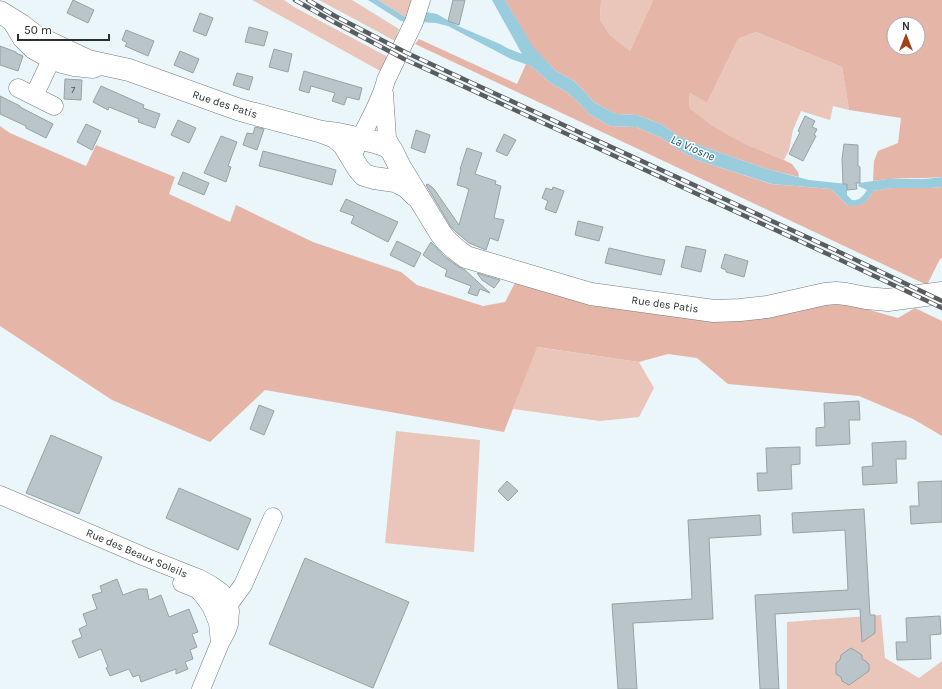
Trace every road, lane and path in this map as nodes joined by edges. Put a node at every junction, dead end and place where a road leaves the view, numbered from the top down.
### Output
1 (418, 11) edge
2 (3, 13) edge
3 (51, 60) junction
4 (102, 65) junction
5 (129, 70) junction
6 (384, 89) junction
7 (54, 106) dead end
8 (322, 132) junction
9 (360, 139) junction
10 (394, 154) junction
11 (358, 168) junction
12 (381, 179) junction
13 (419, 199) junction
14 (942, 293) edge
15 (0, 495) edge
16 (0, 506) edge
17 (273, 517) dead end
18 (229, 604) junction
19 (211, 606) junction
20 (220, 643) junction
21 (201, 689) edge

1 - 6 street
2 - 3 street
2 - 4 main road, Rue des Patis
2 - 5 main road, Rue des Patis
3 - 4 street
3 - 7 street
4 - 5 main road, Rue des Patis
5 - 8 main road, Rue des Patis
6 - 9 street
6 - 10 street
8 - 9 main road, Rue des Patis
8 - 11 main road, Rue des Patis
9 - 10 main road, Rue des Patis
9 - 11 street
10 - 12 street
10 - 13 main road, Rue des Patis
11 - 12 main road, Rue des Patis
12 - 13 main road, Rue des Patis
13 - 14 main road, Rue des Patis
15 - 18 street, Rue des Beaux Soleils
16 - 19 street, Rue des Beaux Soleils
17 - 18 street
18 - 19 street
18 - 20 street, Rue des Beaux Soleils
19 - 20 street, Rue des Beaux Soleils
20 - 21 street, Rue des Beaux Soleils

